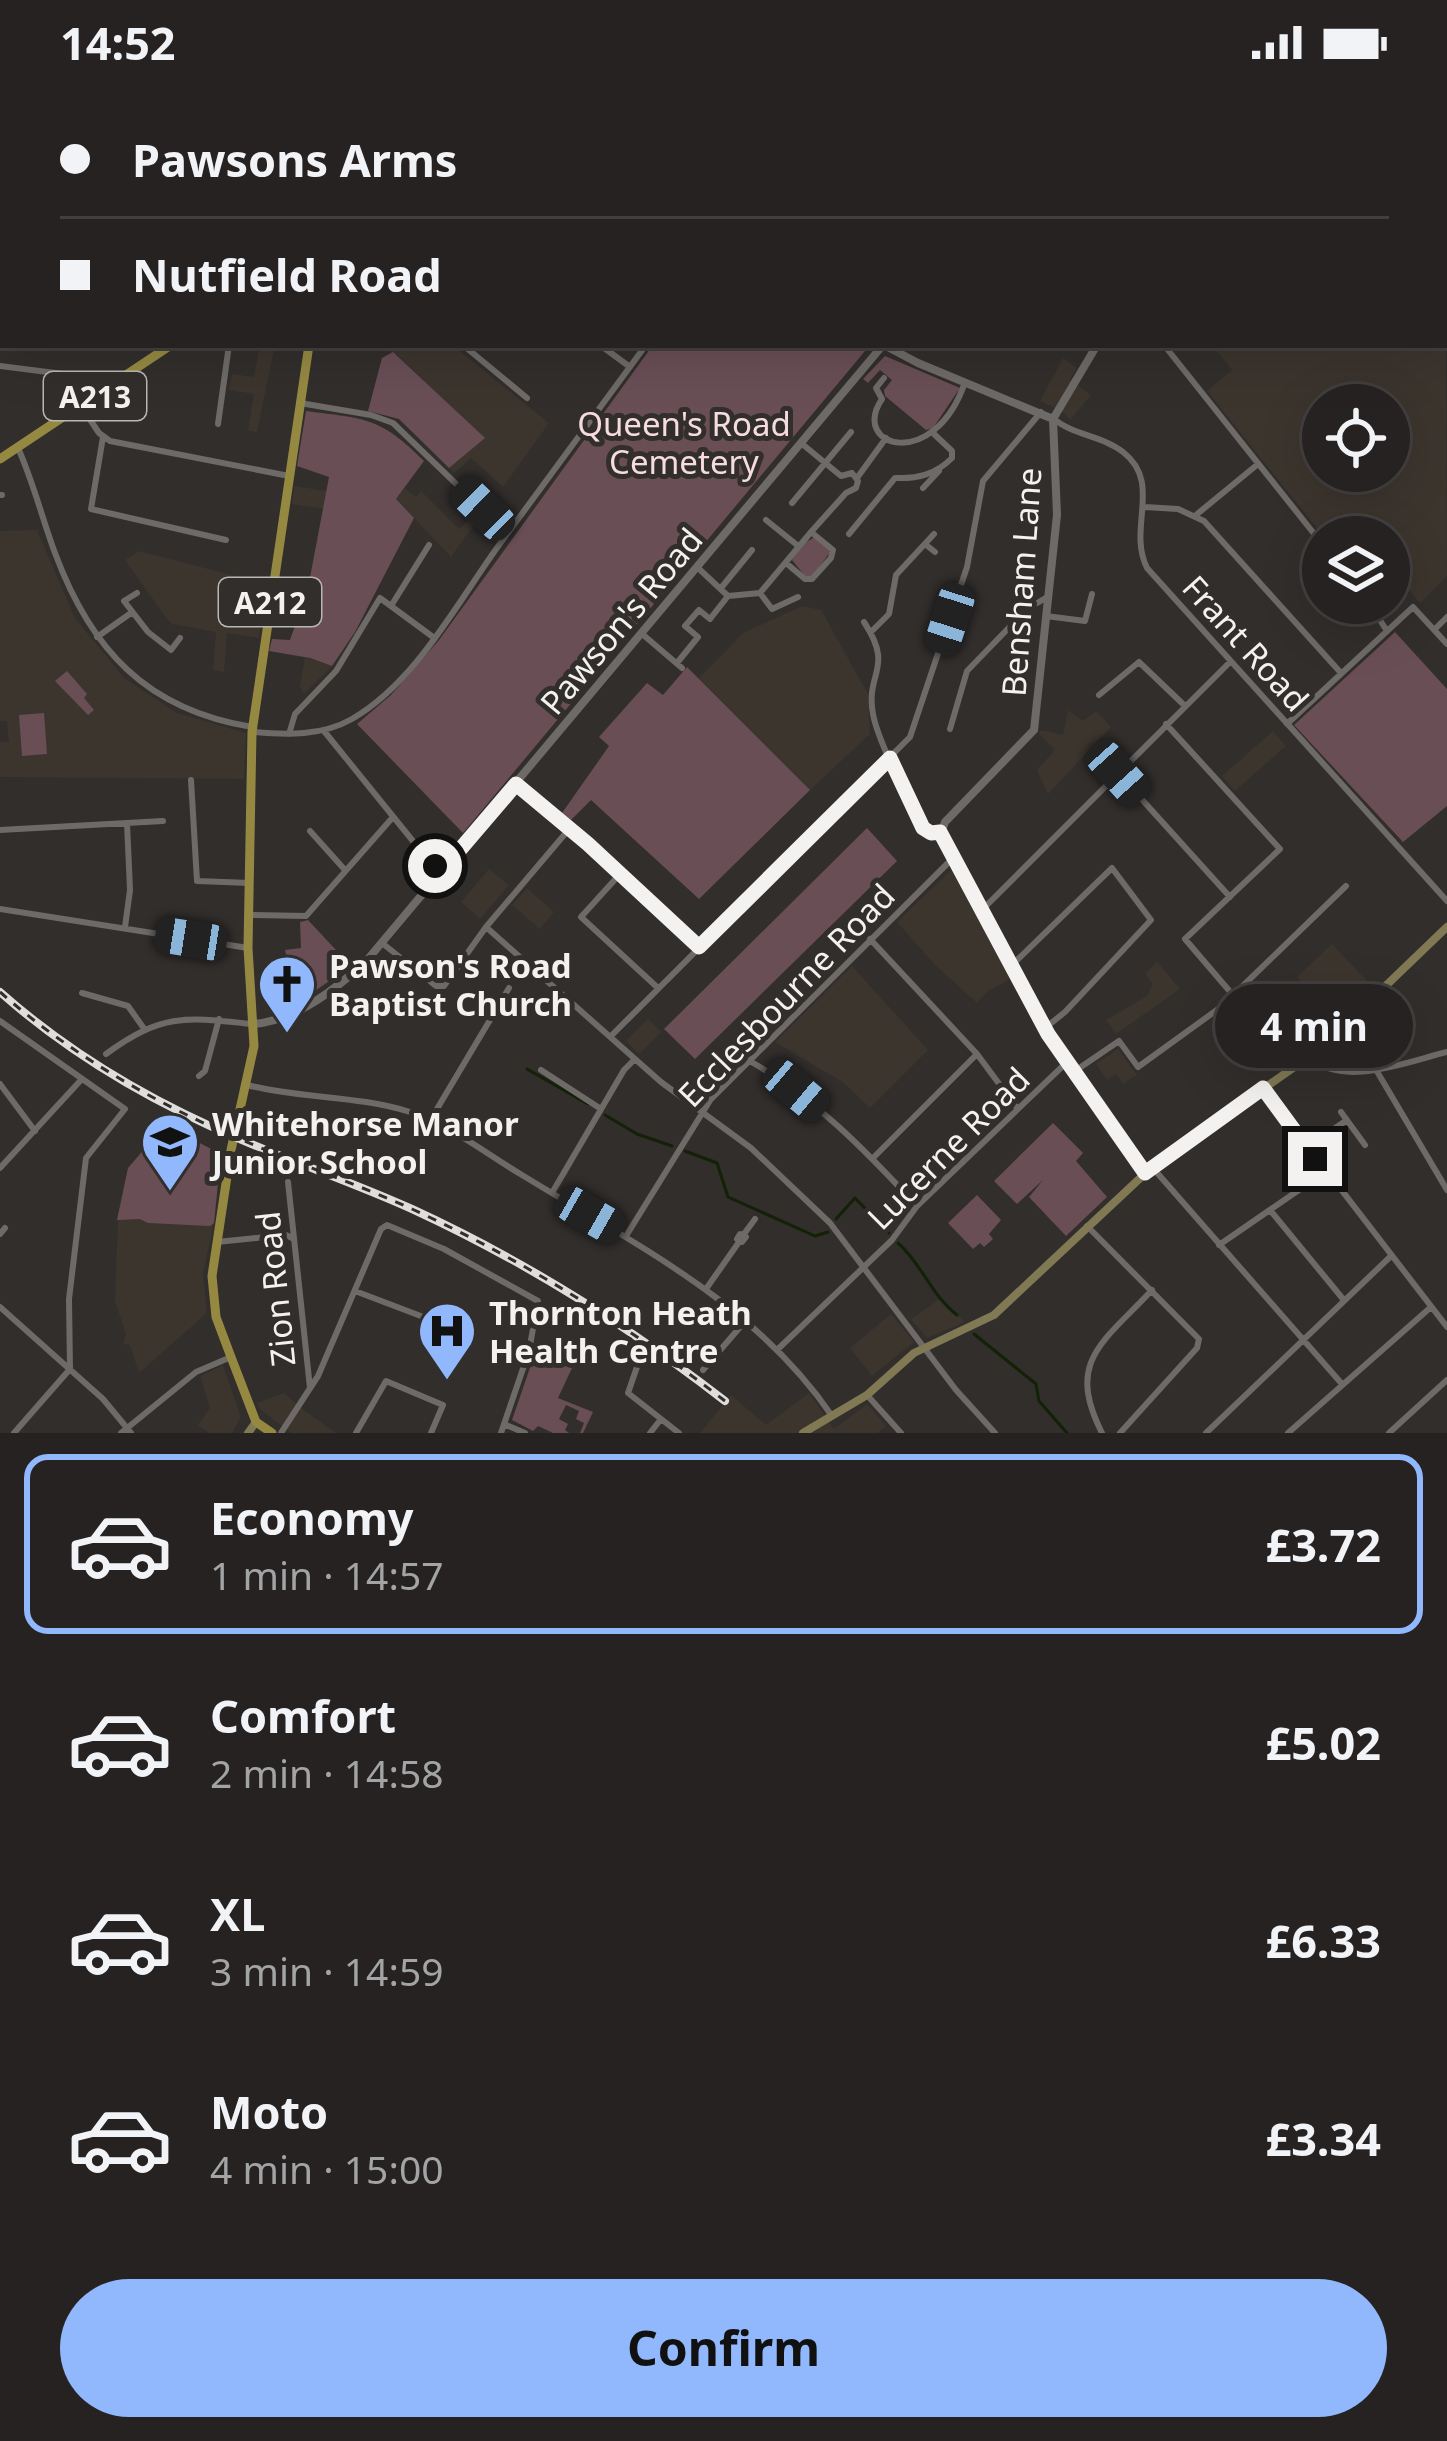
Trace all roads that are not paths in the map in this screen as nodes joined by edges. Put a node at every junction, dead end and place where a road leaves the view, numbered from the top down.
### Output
1 (167, 348) edge
2 (229, 348) edge
3 (308, 348) edge
4 (467, 348) edge
5 (604, 348) edge
6 (644, 348) edge
7 (880, 348) edge
8 (890, 348) edge
9 (1095, 348) edge
10 (1166, 348) edge
11 (0, 366) edge
12 (630, 367) junction
13 (884, 378) dead end
14 (965, 382) junction
15 (112, 385) junction
16 (527, 398) dead end
17 (299, 403) junction
18 (81, 406) junction
19 (1041, 412) junction
20 (1053, 419) junction
21 (218, 424) dead end
22 (851, 432) dead end
23 (934, 434) junction
24 (103, 437) junction
25 (886, 438) junction
26 (801, 443) junction
27 (18, 448) junction
28 (0, 459) edge
29 (825, 464) junction
30 (1258, 464) junction
31 (941, 469) junction
32 (290, 476) junction
33 (857, 478) junction
34 (856, 488) junction
35 (923, 488) dead end
36 (872, 502) junction
37 (792, 503) dead end
38 (1143, 507) junction
39 (1195, 515) junction
40 (1302, 519) edge
41 (766, 520) dead end
42 (812, 532) junction
43 (508, 533) junction
44 (934, 534) dead end
45 (849, 535) dead end
46 (226, 540) dead end
47 (925, 544) junction
48 (429, 545) dead end
49 (797, 545) junction
50 (752, 550) dead end
51 (935, 552) dead end
52 (786, 563) junction
53 (697, 568) junction
54 (721, 588) junction
55 (137, 592) dead end
56 (760, 593) junction
57 (1092, 594) dead end
58 (728, 596) junction
59 (1049, 596) junction
60 (798, 597) dead end
61 (392, 606) junction
62 (131, 613) junction
63 (1046, 616) junction
64 (1447, 617) edge
65 (864, 622) dead end
66 (1382, 624) edge
67 (1434, 630) junction
68 (1387, 631) junction
69 (871, 632) junction
70 (641, 633) junction
71 (97, 637) junction
72 (433, 637) junction
73 (180, 638) dead end
74 (1447, 644) edge
75 (1231, 662) junction
76 (1341, 673) junction
77 (1099, 695) dead end
78 (1184, 705) junction
79 (1166, 724) junction
80 (1287, 724) junction
81 (950, 729) dead end
82 (252, 730) junction
83 (325, 730) junction
84 (290, 734) junction
85 (890, 758) junction
86 (1118, 773) junction
87 (191, 780) dead end
88 (516, 784) junction
89 (393, 817) junction
90 (163, 821) dead end
91 (127, 824) junction
92 (570, 828) junction
93 (0, 830) edge
94 (940, 832) junction
95 (315, 833) dead end
96 (954, 857) junction
97 (345, 870) junction
98 (441, 870) junction
99 (620, 874) junction
100 (250, 884) junction
101 (1346, 886) dead end
102 (1230, 896) junction
103 (1447, 901) edge
104 (0, 909) edge
105 (983, 909) junction
106 (249, 915) junction
107 (486, 927) junction
108 (1447, 927) edge
109 (125, 929) junction
110 (870, 939) junction
111 (382, 944) junction
112 (699, 947) junction
113 (248, 948) junction
114 (1013, 964) junction
115 (509, 988) dead end
116 (658, 988) junction
117 (82, 993) dead end
118 (1233, 996) junction
119 (220, 1019) junction
120 (1, 1024) edge
121 (254, 1024) junction
122 (1045, 1028) junction
123 (145, 1030) junction
124 (611, 1036) junction
125 (1447, 1052) edge
126 (106, 1054) dead end
127 (977, 1054) junction
128 (1310, 1057) junction
129 (635, 1058) junction
130 (747, 1060) junction
131 (1067, 1063) junction
132 (1375, 1068) junction
133 (541, 1070) dead end
134 (1291, 1070) junction
135 (1074, 1072) junction
136 (199, 1076) dead end
137 (81, 1079) junction
138 (0, 1084) edge
139 (246, 1085) junction
140 (1263, 1088) junction
141 (601, 1109) junction
142 (1018, 1109) junction
143 (1341, 1112) dead end
144 (702, 1113) junction
145 (431, 1120) junction
146 (1347, 1120) junction
147 (35, 1131) junction
148 (1365, 1145) dead end
149 (1306, 1148) junction
150 (872, 1159) junction
151 (0, 1168) edge
152 (1149, 1170) junction
153 (1325, 1172) junction
154 (288, 1182) dead end
155 (1447, 1190) edge
156 (552, 1193) junction
157 (917, 1206) junction
158 (1270, 1210) junction
159 (755, 1219) dead end
160 (1086, 1226) junction
161 (626, 1236) junction
162 (293, 1239) junction
163 (217, 1243) junction
164 (1219, 1244) junction
165 (1391, 1256) junction
166 (862, 1268) junction
167 (706, 1289) junction
168 (1152, 1290) junction
169 (356, 1292) junction
170 (1343, 1299) junction
171 (1431, 1307) junction
172 (0, 1308) edge
173 (747, 1319) junction
174 (1447, 1327) edge
175 (452, 1339) dead end
176 (1301, 1339) junction
177 (926, 1346) junction
178 (778, 1349) junction
179 (231, 1357) junction
180 (639, 1361) dead end
181 (70, 1369) junction
182 (703, 1370) dead end
183 (1447, 1380) edge
184 (1342, 1384) junction
185 (310, 1392) junction
186 (867, 1395) junction
187 (832, 1416) junction
188 (661, 1419) junction
189 (256, 1423) junction
190 (505, 1424) junction
191 (126, 1431) edge
192 (14, 1433) edge
193 (248, 1433) edge
194 (277, 1433) edge
195 (356, 1433) edge
196 (431, 1433) edge
197 (501, 1433) edge
198 (525, 1433) edge
199 (650, 1433) edge
200 (680, 1433) edge
201 (803, 1433) edge
202 (901, 1433) edge
203 (995, 1433) edge
204 (1102, 1433) edge
205 (1120, 1433) edge
206 (1206, 1433) edge
207 (1288, 1433) edge
208 (1389, 1433) edge

1 - 15 main road, A213
2 - 21 street
3 - 17 main road, A212
4 - 16 street
5 - 12 street
6 - 12 street
7 - 26 street, Pawson's Road
8 - 14 street
9 - 20 street
10 - 30 street
11 - 15 street
12 - 43 street
13 - 25 street
14 - 19 street
14 - 23 street
15 - 18 main road, A213
17 - 32 main road, A212
17 - 43 street
18 - 24 street
18 - 27 main road, A213
19 - 20 street
19 - 85 street
20 - 38 street, Frant Road
20 - 59 street, Bensham Lane
22 - 29 street
23 - 25 street
23 - 31 street
24 - 32 street
24 - 46 street
25 - 33 street
26 - 29 street
26 - 53 street, Pawson's Road
27 - 28 main road, A213
27 - 71 street
29 - 33 street
29 - 37 street
30 - 39 street
30 - 40 street
31 - 35 street
31 - 36 street
32 - 82 main road, A212
33 - 34 street
34 - 36 street
34 - 42 street
36 - 45 street
38 - 39 street
38 - 75 street, Frant Road
39 - 76 street
41 - 49 street
42 - 49 street
42 - 52 street
43 - 72 street
44 - 47 street
47 - 51 street
47 - 69 street
48 - 61 street
49 - 52 street
50 - 54 street
52 - 56 street
53 - 54 street
53 - 70 street, Pawson's Road
54 - 58 street
55 - 62 street
56 - 58 street
56 - 60 street
57 - 63 street
58 - 70 street
59 - 63 street, Bensham Lane
59 - 81 street
61 - 72 street
61 - 84 street
62 - 71 street
62 - 73 street
63 - 94 street, Bensham Lane
64 - 67 street
65 - 69 street
66 - 68 street
67 - 68 street
67 - 74 street
68 - 76 street
69 - 85 street
70 - 88 street, Pawson's Road
71 - 82 street
72 - 83 street
75 - 78 street
75 - 80 street, Frant Road
76 - 80 street
77 - 78 street
78 - 79 street
79 - 86 street
79 - 102 street
80 - 103 street, Frant Road
82 - 84 street
82 - 100 main road, A212
83 - 84 street
83 - 89 street
85 - 94 street
85 - 112 street
86 - 102 street
86 - 105 street
87 - 100 street
88 - 92 street
88 - 98 street, Pawson's Road
89 - 97 street
89 - 98 street
90 - 91 street
91 - 93 street
91 - 109 street
92 - 99 street
92 - 107 street
94 - 96 street
95 - 97 street
96 - 105 street
96 - 110 street, Ecclesbourne Road
97 - 106 street
98 - 111 street, Pawson's Road
99 - 112 street
99 - 116 street
100 - 106 main road, A212
101 - 118 street
102 - 118 street
104 - 109 street
105 - 114 street
106 - 113 main road, A212
107 - 111 street
107 - 124 street
108 - 128 main road
109 - 113 street
110 - 127 street
110 - 130 street, Ecclesbourne Road
111 - 121 street
112 - 116 street
113 - 121 main road, A212
114 - 122 street
114 - 122 street
115 - 145 street
116 - 124 street
117 - 123 street
118 - 134 street
118 - 135 street
119 - 121 street
119 - 123 street
119 - 136 street
120 - 137 street
121 - 139 main road, A212
122 - 131 street
123 - 126 street
124 - 129 street
125 - 132 street
127 - 142 street
127 - 150 street
128 - 132 street
128 - 134 main road
129 - 141 street
129 - 144 street
130 - 144 street, Ecclesbourne Road
130 - 150 street
131 - 135 street
131 - 142 street, Lucerne Road
132 - 155 street
133 - 141 street
134 - 140 main road
135 - 152 street
137 - 147 street
137 - 181 street
138 - 147 street
139 - 145 street
139 - 163 main road, A212
140 - 149 street
140 - 152 main road
141 - 156 street
142 - 157 street, Lucerne Road
143 - 146 street
144 - 161 street, Ecclesbourne Road
144 - 166 street
145 - 156 street
146 - 148 street
146 - 149 street
147 - 151 street
149 - 153 street
150 - 157 street
152 - 160 main road
152 - 164 street
153 - 158 street
153 - 165 street
154 - 162 street, Zion Road
156 - 161 street
157 - 166 street, Lucerne Road
158 - 164 street
158 - 170 street
159 - 167 street
160 - 168 street
160 - 177 main road
161 - 167 street
162 - 163 street
162 - 185 street, Zion Road
163 - 179 main road, A212
164 - 176 street
165 - 170 street
165 - 171 street
166 - 177 street
166 - 178 street, Lucerne Road
167 - 173 street
168 - 204 street
168 - 205 street
169 - 175 street
169 - 185 street
169 - 190 street
170 - 176 street
171 - 174 street
171 - 184 street
172 - 181 street
173 - 178 street
173 - 182 street
176 - 184 street
176 - 206 street
177 - 186 main road
177 - 203 street
178 - 187 street
179 - 189 main road, A212
179 - 191 street
180 - 188 street
181 - 191 street
181 - 192 street
183 - 208 street
184 - 207 street
185 - 194 street
186 - 187 main road
186 - 202 street
187 - 201 main road
188 - 199 street
188 - 200 street
189 - 193 main road
189 - 194 main road
190 - 197 street
190 - 198 street
195 - 196 street

